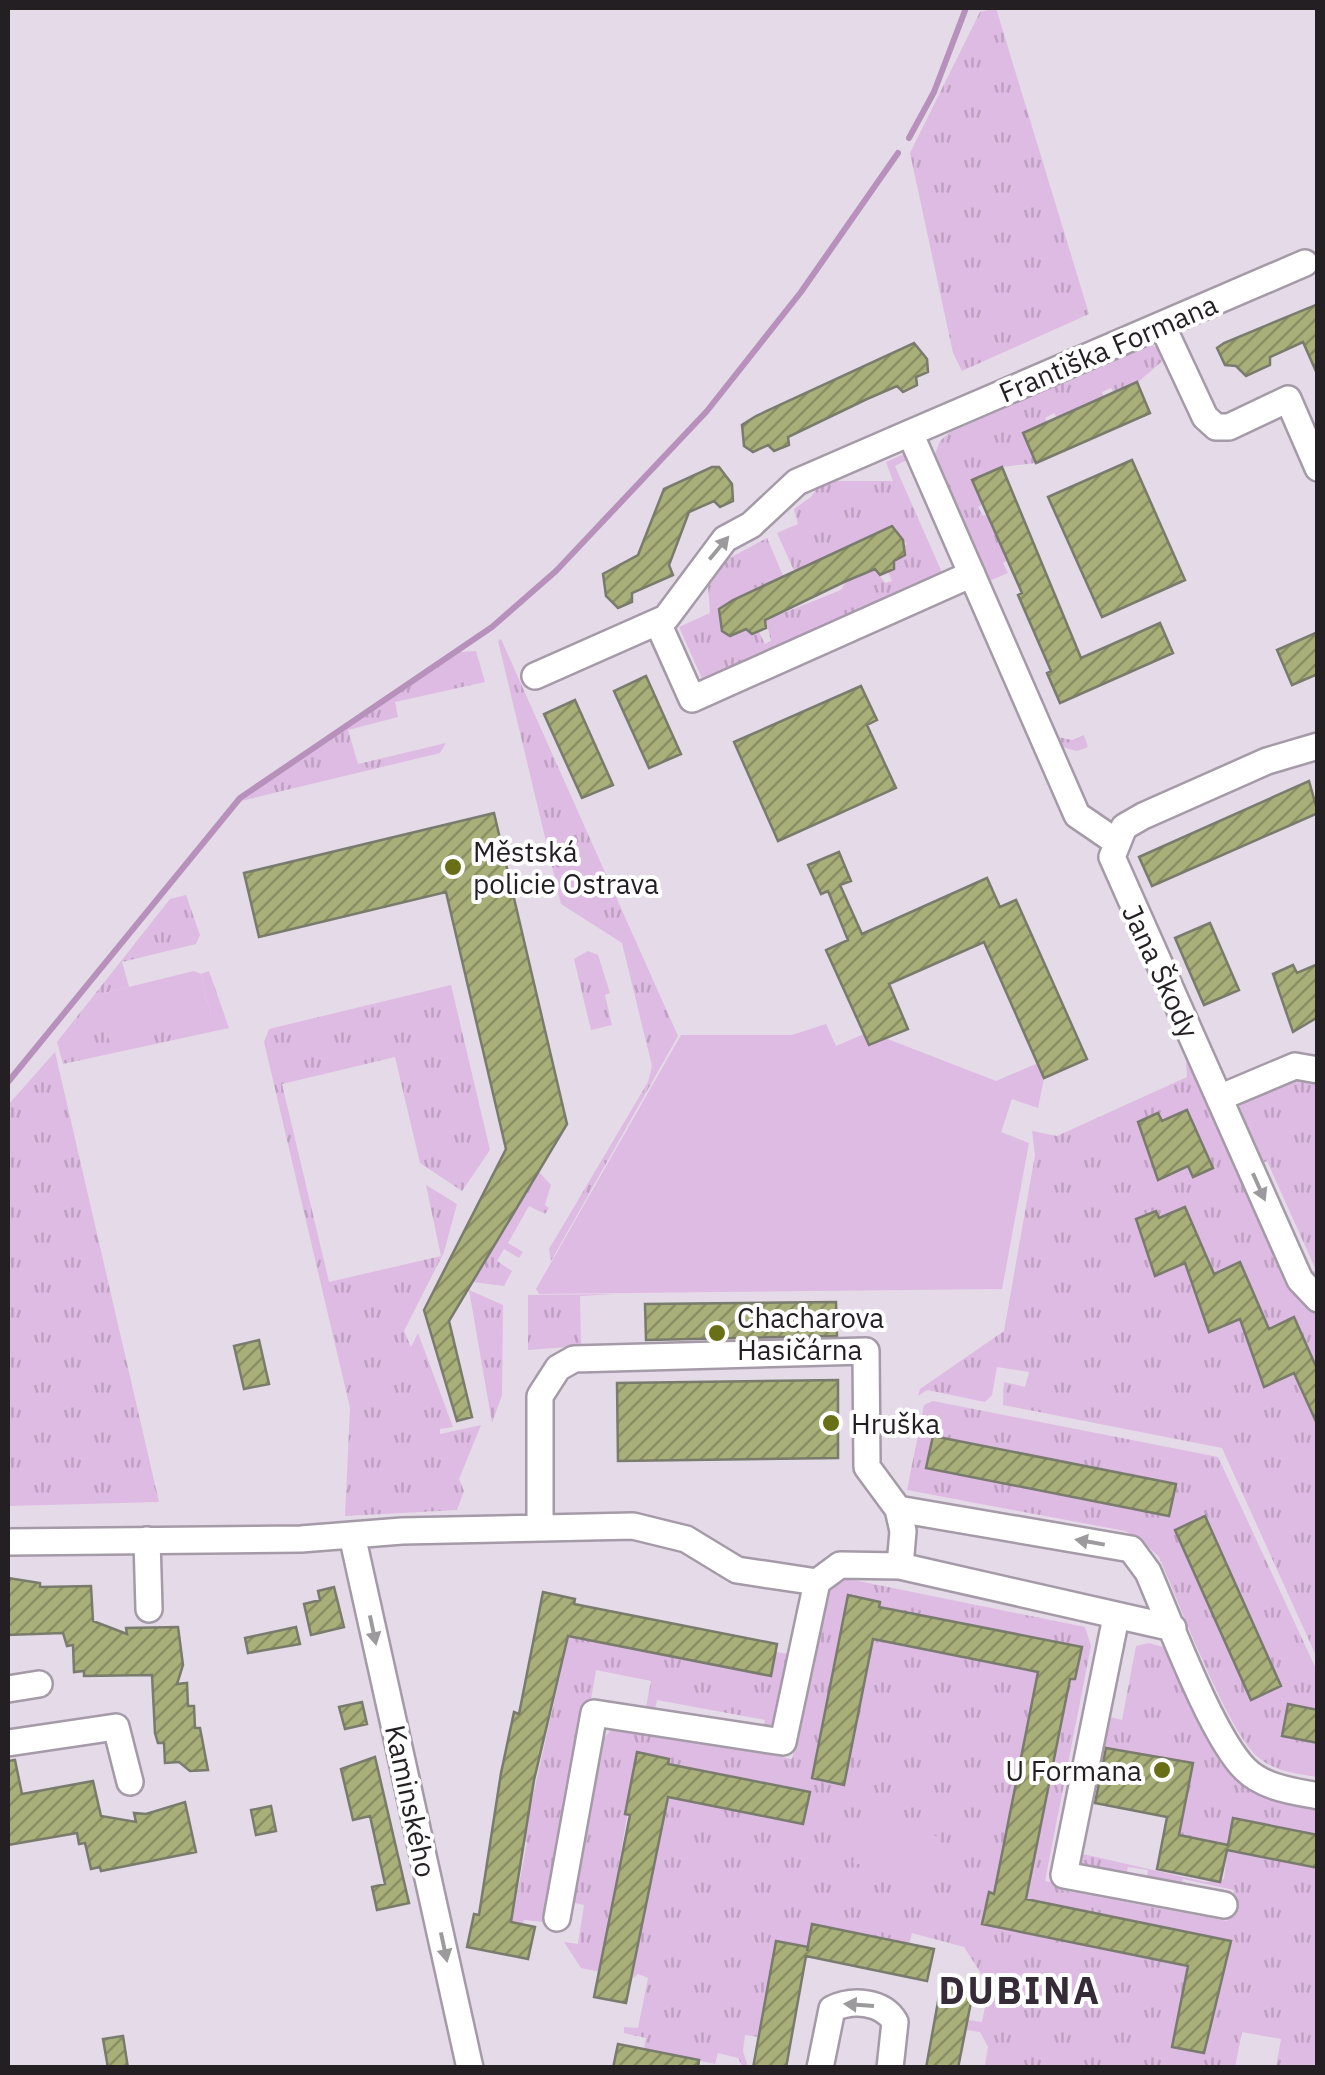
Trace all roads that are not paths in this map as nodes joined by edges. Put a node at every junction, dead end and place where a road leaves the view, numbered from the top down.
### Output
1 (1306, 262) dead end
2 (1162, 325) junction
3 (910, 434) junction
4 (1318, 468) edge
5 (972, 574) junction
6 (658, 623) junction
7 (535, 676) dead end
8 (1318, 746) edge
9 (1115, 841) junction
10 (1318, 1070) edge
11 (1219, 1098) junction
12 (1318, 1299) edge
13 (898, 1509) junction
14 (540, 1528) junction
15 (352, 1535) junction
16 (147, 1540) junction
17 (8, 1542) edge
18 (900, 1566) junction
19 (817, 1582) junction
20 (149, 1609) dead end
21 (1116, 1617) junction
22 (1172, 1628) junction
23 (39, 1684) dead end
24 (8, 1690) edge
25 (8, 1743) edge
26 (130, 1782) dead end
27 (1318, 1796) edge
28 (1224, 1905) dead end
29 (557, 1918) dead end
30 (470, 2068) edge
31 (820, 2068) edge
32 (890, 2068) edge

1 - 2 street, Františka Formana
2 - 3 street, Františka Formana
2 - 4 street
3 - 5 street
6 -> 3 street, Františka Formana
5 - 6 street
5 - 9 street
6 - 7 street, Františka Formana
8 - 9 street
9 - 11 street, Jana Škody
10 - 11 street
11 -> 12 street, Jana Škody
13 - 14 street
13 - 18 street
22 -> 13 street
14 - 15 street
14 - 19 street
15 - 16 street
15 -> 30 street, Kaminského
16 - 17 street
16 - 20 street
18 - 19 street
18 - 21 street
19 - 29 street
21 - 22 street
21 - 28 street
22 - 27 street
23 - 24 street
25 - 26 street
32 -> 31 street

